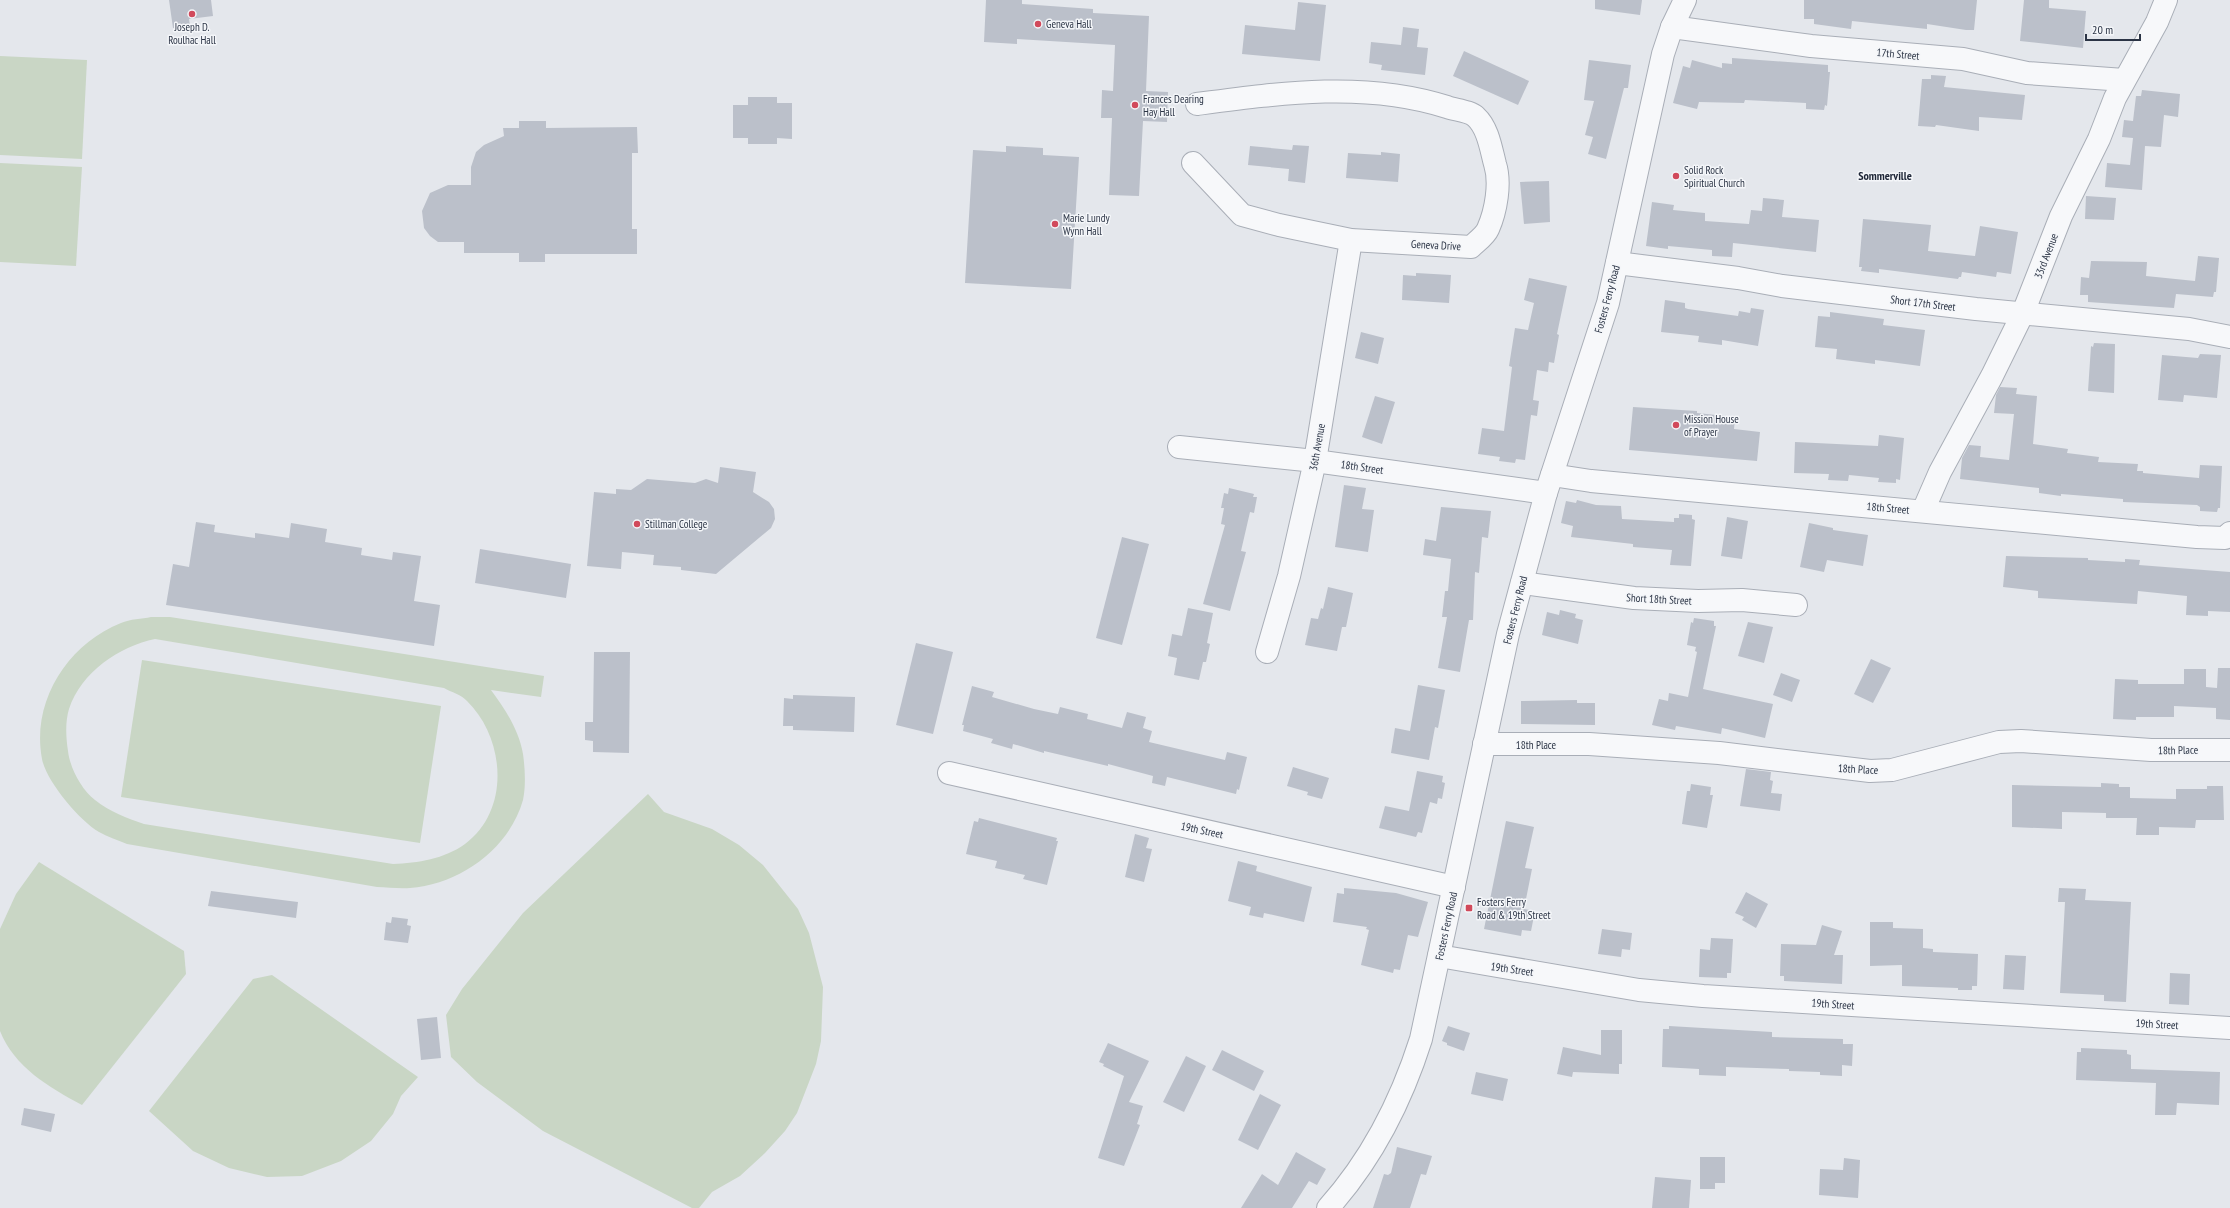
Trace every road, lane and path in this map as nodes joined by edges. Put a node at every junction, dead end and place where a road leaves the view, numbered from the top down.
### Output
1 (1685, 0) edge
2 (2166, 0) edge
3 (1672, 27) junction
4 (2124, 80) junction
5 (1197, 104) dead end
6 (1193, 163) dead end
7 (1351, 240) junction
8 (1617, 263) junction
9 (2023, 313) junction
10 (2230, 337) edge
11 (1178, 447) dead end
12 (1316, 461) junction
13 (1549, 484) junction
14 (1923, 511) junction
15 (2227, 536) edge
16 (1522, 583) junction
17 (1796, 605) dead end
18 (1267, 652) dead end
19 (1484, 744) junction
20 (2230, 750) edge
21 (949, 773) dead end
22 (1454, 887) junction
23 (1439, 956) junction
24 (2230, 1028) edge
25 (1328, 1208) edge

1 - 3 street, Fosters Ferry Road
2 - 4 street, 33rd Avenue
3 - 4 street, 17th Street
3 - 8 street, Fosters Ferry Road
4 - 9 street, 33rd Avenue
5 - 7 street, Geneva Drive
6 - 7 street, Geneva Drive
7 - 12 street, 36th Avenue
8 - 9 street, Short 17th Street
8 - 13 street, Fosters Ferry Road
9 - 10 street, Short 17th Street
9 - 14 street, 33rd Avenue
11 - 12 street, 18th Street
12 - 13 street, 18th Street
12 - 18 street, 36th Avenue
13 - 14 street, 18th Street
13 - 16 street, Fosters Ferry Road
14 - 15 street, 18th Street
16 - 17 street, Short 18th Street
16 - 19 street, Fosters Ferry Road
19 - 20 street, 18th Place
19 - 22 street, Fosters Ferry Road
21 - 22 street, 19th Street
22 - 23 street, Fosters Ferry Road
23 - 24 street, 19th Street
23 - 25 street, Fosters Ferry Road

